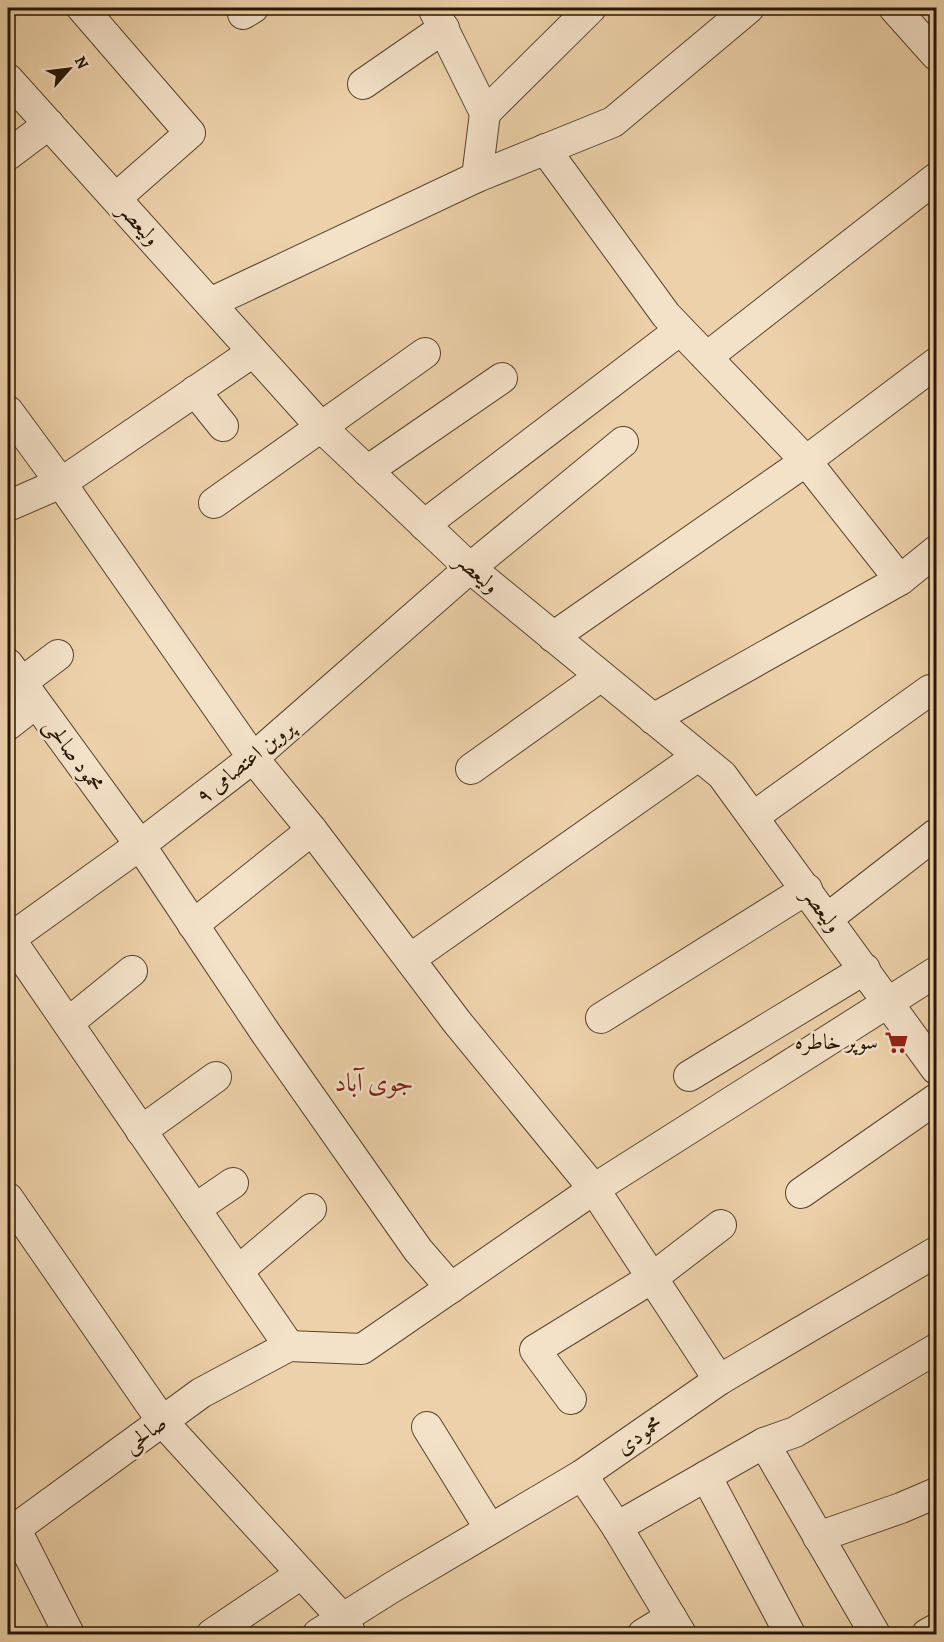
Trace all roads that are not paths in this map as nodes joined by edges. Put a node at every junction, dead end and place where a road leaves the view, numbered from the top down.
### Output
1 (82, 8) edge
2 (591, 8) edge
3 (749, 8) edge
4 (894, 8) edge
5 (437, 13) edge
6 (935, 50) edge
7 (8, 79) edge
8 (363, 84) dead end
9 (485, 113) junction
10 (49, 124) junction
11 (545, 149) junction
12 (8, 155) edge
13 (477, 177) junction
14 (936, 178) edge
15 (116, 198) junction
16 (210, 303) junction
17 (680, 330) junction
18 (253, 351) junction
19 (425, 353) dead end
20 (707, 357) junction
21 (936, 363) edge
22 (502, 378) dead end
23 (195, 391) junction
24 (8, 411) edge
25 (224, 426) dead end
26 (322, 428) junction
27 (623, 442) dead end
28 (806, 460) junction
29 (367, 471) junction
30 (61, 483) junction
31 (214, 503) dead end
32 (8, 506) edge
33 (424, 525) junction
34 (936, 551) edge
35 (470, 568) junction
36 (900, 580) junction
37 (553, 637) junction
38 (58, 655) dead end
39 (601, 676) junction
40 (22, 683) edge
41 (930, 690) dead end
42 (653, 719) junction
43 (8, 725) edge
44 (698, 756) junction
45 (253, 758) junction
46 (471, 769) dead end
47 (753, 817) junction
48 (312, 830) junction
49 (936, 834) edge
50 (140, 845) junction
51 (807, 889) junction
52 (828, 918) junction
53 (193, 925) junction
54 (8, 938) edge
55 (410, 958) junction
56 (865, 969) junction
57 (132, 971) dead end
58 (936, 972) edge
59 (890, 1002) junction
60 (601, 1018) dead end
61 (68, 1023) junction
62 (936, 1069) edge
63 (689, 1076) dead end
64 (216, 1077) dead end
65 (936, 1100) edge
66 (141, 1131) junction
67 (233, 1183) dead end
68 (594, 1189) junction
69 (801, 1193) dead end
70 (8, 1198) edge
71 (195, 1209) junction
72 (311, 1209) dead end
73 (722, 1225) dead end
74 (936, 1252) edge
75 (238, 1271) junction
76 (652, 1278) junction
77 (451, 1288) junction
78 (289, 1346) junction
79 (936, 1349) edge
80 (720, 1380) junction
81 (571, 1399) dead end
82 (162, 1421) junction
83 (427, 1427) dead end
84 (764, 1443) junction
85 (582, 1475) junction
86 (706, 1476) junction
87 (936, 1493) edge
88 (617, 1527) junction
89 (10, 1528) edge
90 (490, 1529) junction
91 (818, 1536) junction
92 (302, 1574) junction
93 (676, 1626) edge
94 (337, 1629) edge
95 (936, 1629) edge
96 (69, 1635) edge
97 (212, 1635) edge
98 (643, 1635) edge
99 (790, 1635) edge
100 (875, 1635) edge
101 (927, 1635) edge

1 - 15 street
2 - 9 street
3 - 11 street
4 - 6 street
5 - 8 street
5 - 9 street
7 - 10 street, ولیعصر
9 - 13 street
10 - 12 street
10 - 15 street, ولیعصر
11 - 13 street
11 - 17 street
13 - 16 street
14 - 20 street
15 - 16 street, ولیعصر
16 - 18 street, ولیعصر
17 - 20 street
17 - 33 street
18 - 23 street
18 - 26 street, ولیعصر
19 - 26 street
20 - 28 street
21 - 28 street
22 - 29 street
23 - 25 street
23 - 30 street
24 - 30 street
26 - 29 street, ولیعصر
26 - 31 street
27 - 35 street, پروین اعتصامی ۹
28 - 36 street
28 - 37 street
29 - 33 street, ولیعصر
30 - 32 street
30 - 45 street
33 - 35 street, ولیعصر
34 - 36 street
35 - 37 street, ولیعصر
35 - 45 street, پروین اعتصامی ۹
36 - 42 street
37 - 39 street, ولیعصر
38 - 40 street
39 - 42 street, ولیعصر
39 - 46 street
40 - 43 street
40 - 50 street, محمود صالحی
41 - 47 street
42 - 44 street, ولیعصر
44 - 47 street, ولیعصر
44 - 55 street
45 - 48 street
45 - 50 street, پروین اعتصامی ۹
47 - 51 street, ولیعصر
48 - 53 street
48 - 55 street
49 - 52 street
50 - 53 street, محمود صالحی
50 - 54 street, پروین اعتصامی ۹
51 - 52 street, ولیعصر
51 - 60 street
52 - 56 street, ولیعصر
53 - 77 street, محمود صالحی
54 - 61 street
55 - 68 street
56 - 59 street, ولیعصر
56 - 63 street
57 - 61 street
58 - 59 street
59 - 62 street, ولیعصر
59 - 68 street
61 - 66 street
64 - 66 street
65 - 69 street
66 - 71 street
67 - 71 street
68 - 76 street
68 - 77 street
70 - 82 street
71 - 75 street
72 - 75 street
73 - 76 street
74 - 80 street, محمودی
75 - 78 street
76 - 80 street
76 - 81 street
77 - 78 street
78 - 82 street, صالحی
79 - 84 street
80 - 85 street, محمودی
82 - 89 street, صالحی
82 - 92 street
83 - 90 street
84 - 86 street
84 - 91 street
85 - 88 street
85 - 90 street, محمودی
86 - 88 street
86 - 99 street
87 - 91 street
88 - 93 street
89 - 96 street
90 - 94 street, محمودی
91 - 100 street
92 - 94 street
92 - 97 street
93 - 98 street
95 - 101 street

